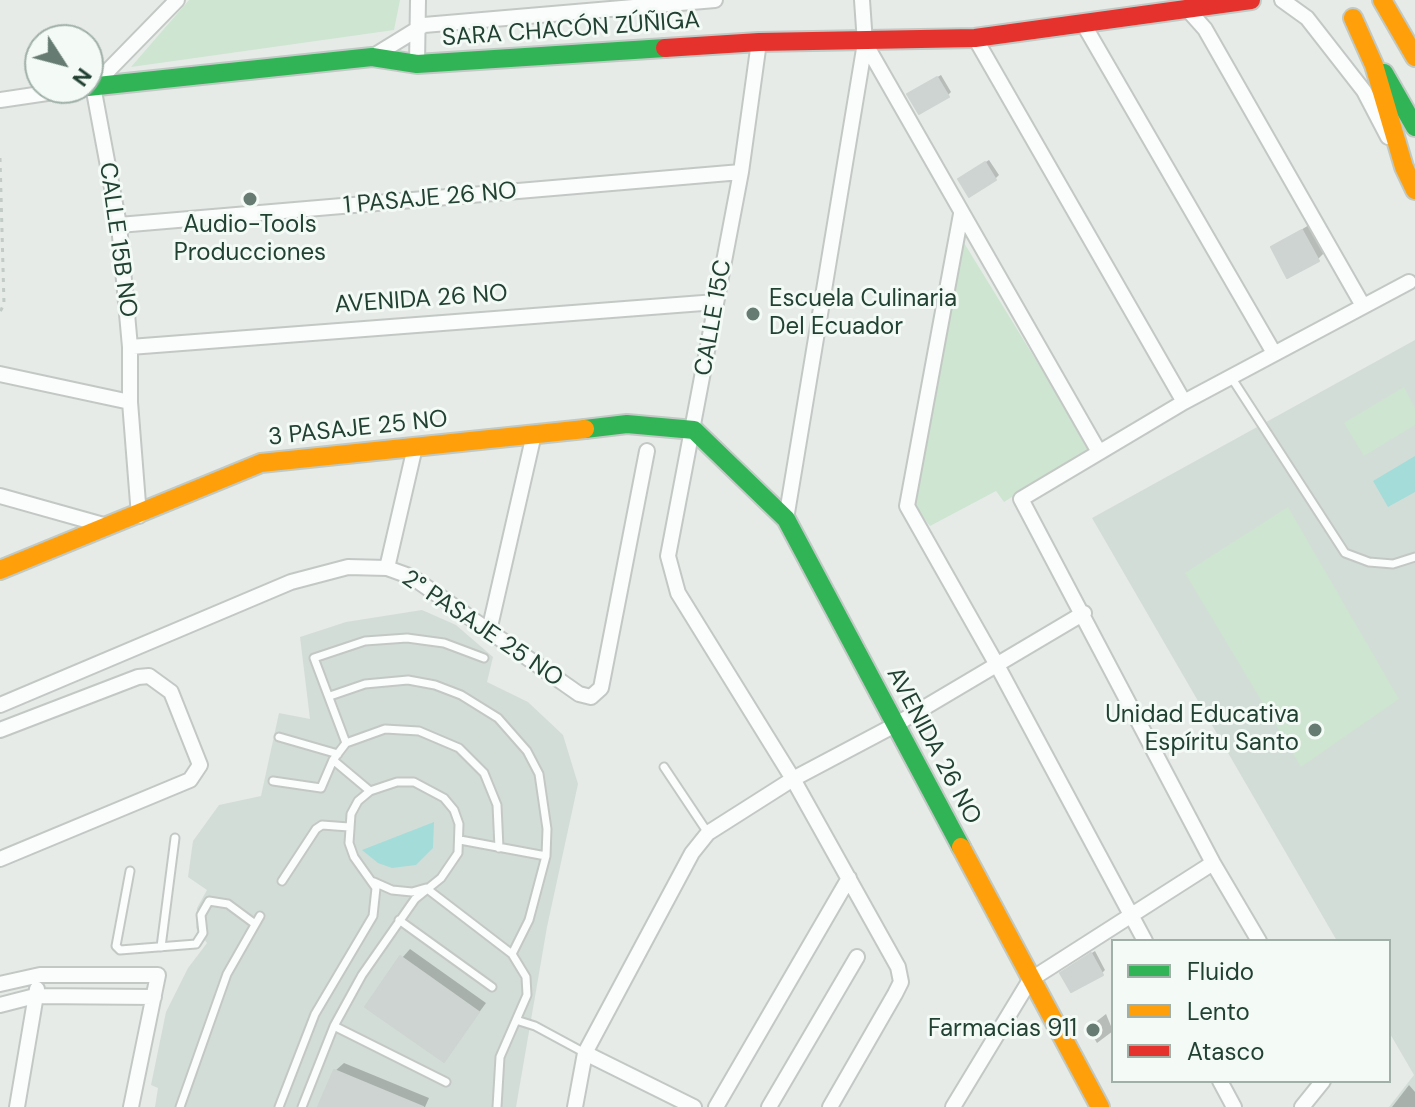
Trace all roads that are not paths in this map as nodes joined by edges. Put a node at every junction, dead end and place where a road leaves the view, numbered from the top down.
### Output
1 (177, 0) edge
2 (418, 0) edge
3 (715, 0) edge
4 (862, 0) edge
5 (1251, 0) edge
6 (1342, 0) edge
7 (1382, 0) edge
8 (1286, 1) edge
9 (1189, 11) junction
10 (1353, 18) junction
11 (1084, 25) junction
12 (415, 29) junction
13 (975, 38) junction
14 (759, 42) junction
15 (865, 43) junction
16 (372, 57) junction
17 (1415, 57) edge
18 (417, 64) junction
19 (104, 71) edge
20 (104, 85) edge
21 (24, 96) edge
22 (0, 100) edge
23 (91, 104) edge
24 (1415, 127) edge
25 (1404, 167) junction
26 (741, 172) junction
27 (1415, 190) edge
28 (961, 214) junction
29 (119, 225) junction
30 (1409, 282) dead end
31 (716, 302) junction
32 (1362, 304) junction
33 (130, 347) junction
34 (1274, 353) junction
35 (0, 374) edge
36 (1231, 377) junction
37 (130, 402) junction
38 (1184, 402) junction
39 (694, 430) junction
40 (534, 434) junction
41 (415, 447) junction
42 (647, 451) dead end
43 (1099, 452) junction
44 (0, 496) edge
45 (139, 516) junction
46 (786, 519) junction
47 (109, 526) junction
48 (1415, 557) edge
49 (387, 568) junction
50 (0, 570) edge
51 (1084, 613) junction
52 (489, 631) junction
53 (484, 658) dead end
54 (997, 665) junction
55 (330, 696) junction
56 (0, 705) edge
57 (895, 725) junction
58 (0, 730) edge
59 (279, 737) dead end
60 (346, 743) junction
61 (335, 757) junction
62 (664, 767) dead end
63 (793, 779) junction
64 (273, 781) dead end
65 (370, 791) junction
66 (349, 827) junction
67 (708, 833) junction
68 (175, 838) dead end
69 (460, 840) junction
70 (499, 848) junction
71 (546, 856) junction
72 (0, 859) edge
73 (1213, 863) junction
74 (130, 871) dead end
75 (369, 878) junction
76 (849, 878) junction
77 (282, 881) dead end
78 (426, 888) junction
79 (1132, 917) junction
80 (399, 920) junction
81 (1144, 939) edge
82 (1258, 939) edge
83 (161, 947) junction
84 (512, 954) junction
85 (857, 957) dead end
86 (40, 975) junction
87 (1030, 980) junction
88 (0, 984) edge
89 (492, 987) dead end
90 (35, 996) junction
91 (154, 997) junction
92 (0, 1005) edge
93 (516, 1020) junction
94 (334, 1026) junction
95 (585, 1053) junction
96 (446, 1082) dead end
97 (1221, 1083) edge
98 (1321, 1083) edge
99 (1097, 1105) edge
100 (17, 1107) edge
101 (131, 1107) edge
102 (180, 1107) edge
103 (279, 1107) edge
104 (302, 1107) edge
105 (497, 1107) edge
106 (575, 1107) edge
107 (694, 1107) edge
108 (716, 1107) edge
109 (769, 1107) edge
110 (830, 1107) edge
111 (953, 1107) edge
112 (1234, 1107) edge
113 (1302, 1107) edge

1 - 19 street
2 - 12 street
3 - 12 street, SARA CHACÓN ZÚÑIGA
4 - 15 street
5 - 9 street, SARA CHACÓN ZÚÑIGA
6 - 10 street
7 - 17 street
8 - 25 street
9 - 11 street, SARA CHACÓN ZÚÑIGA
9 - 32 street
10 - 24 street
10 - 25 street
11 - 13 street, SARA CHACÓN ZÚÑIGA
11 - 34 street
12 - 16 street, SARA CHACÓN ZÚÑIGA
12 - 18 street
13 - 15 street, SARA CHACÓN ZÚÑIGA
13 - 38 street
14 - 15 street, SARA CHACÓN ZÚÑIGA
14 - 18 street, SARA CHACÓN ZÚÑIGA
14 - 26 street, CALLE 15C
15 - 28 street
15 - 46 street
16 - 18 street, SARA CHACÓN ZÚÑIGA
16 - 20 street, SARA CHACÓN ZÚÑIGA
21 - 22 street, SARA CHACÓN ZÚÑIGA
23 - 29 street, CALLE 15B NO
25 - 27 street
26 - 29 street, 1 PASAJE 26 NO
26 - 31 street, CALLE 15C
28 - 43 street
28 - 54 street
29 - 33 street, CALLE 15B NO
30 - 32 street
31 - 33 street, AVENIDA 26 NO
31 - 39 street, CALLE 15C
32 - 34 street
33 - 37 street, CALLE 15B NO
34 - 36 street
35 - 37 street
36 - 38 street
36 - 48 lane
37 - 45 street, CALLE 15B NO
38 - 43 street
39 - 40 street, 3 PASAJE 25 NO
39 - 46 street, AVENIDA 26 NO
39 - 63 street, CALLE 15C
40 - 41 street, 3 PASAJE 25 NO
40 - 52 street
41 - 45 street, 3 PASAJE 25 NO
41 - 49 street
42 - 52 street, 2° PASAJE 25 NO
43 - 51 street
44 - 47 street
45 - 47 street, 3 PASAJE 25 NO
46 - 57 street, AVENIDA 26 NO
47 - 50 street, 3 PASAJE 25 NO
49 - 52 street, 2° PASAJE 25 NO
49 - 56 street, 2° PASAJE 25 NO
51 - 54 street
51 - 73 street
53 - 55 lane
54 - 57 street
54 - 79 street
55 - 60 lane
55 - 71 lane
57 - 63 street
57 - 87 street, AVENIDA 26 NO
58 - 72 street
59 - 61 lane
60 - 61 lane
60 - 70 lane
61 - 64 lane
61 - 65 lane
62 - 67 lane
63 - 67 street
63 - 76 street, CALLE 15C
65 - 66 lane
65 - 69 lane
66 - 75 lane
66 - 77 lane
67 - 95 street
68 - 83 lane
69 - 70 lane
69 - 78 lane
70 - 71 lane
71 - 84 lane
73 - 79 street
73 - 82 street
74 - 83 lane
75 - 78 lane
75 - 103 lane
76 - 108 street
76 - 110 street, CALLE 15C
78 - 80 lane
78 - 84 lane
79 - 81 street
79 - 87 street
80 - 89 lane
80 - 94 lane
83 - 102 lane
84 - 93 lane
85 - 109 street
86 - 88 street
86 - 90 street
86 - 91 street
87 - 99 street, AVENIDA 26 NO
87 - 111 street
90 - 91 street
90 - 92 street
90 - 100 street
91 - 101 street
93 - 95 lane
93 - 105 lane
94 - 96 lane
94 - 104 lane
95 - 106 street
95 - 107 street
97 - 112 street
98 - 113 street

